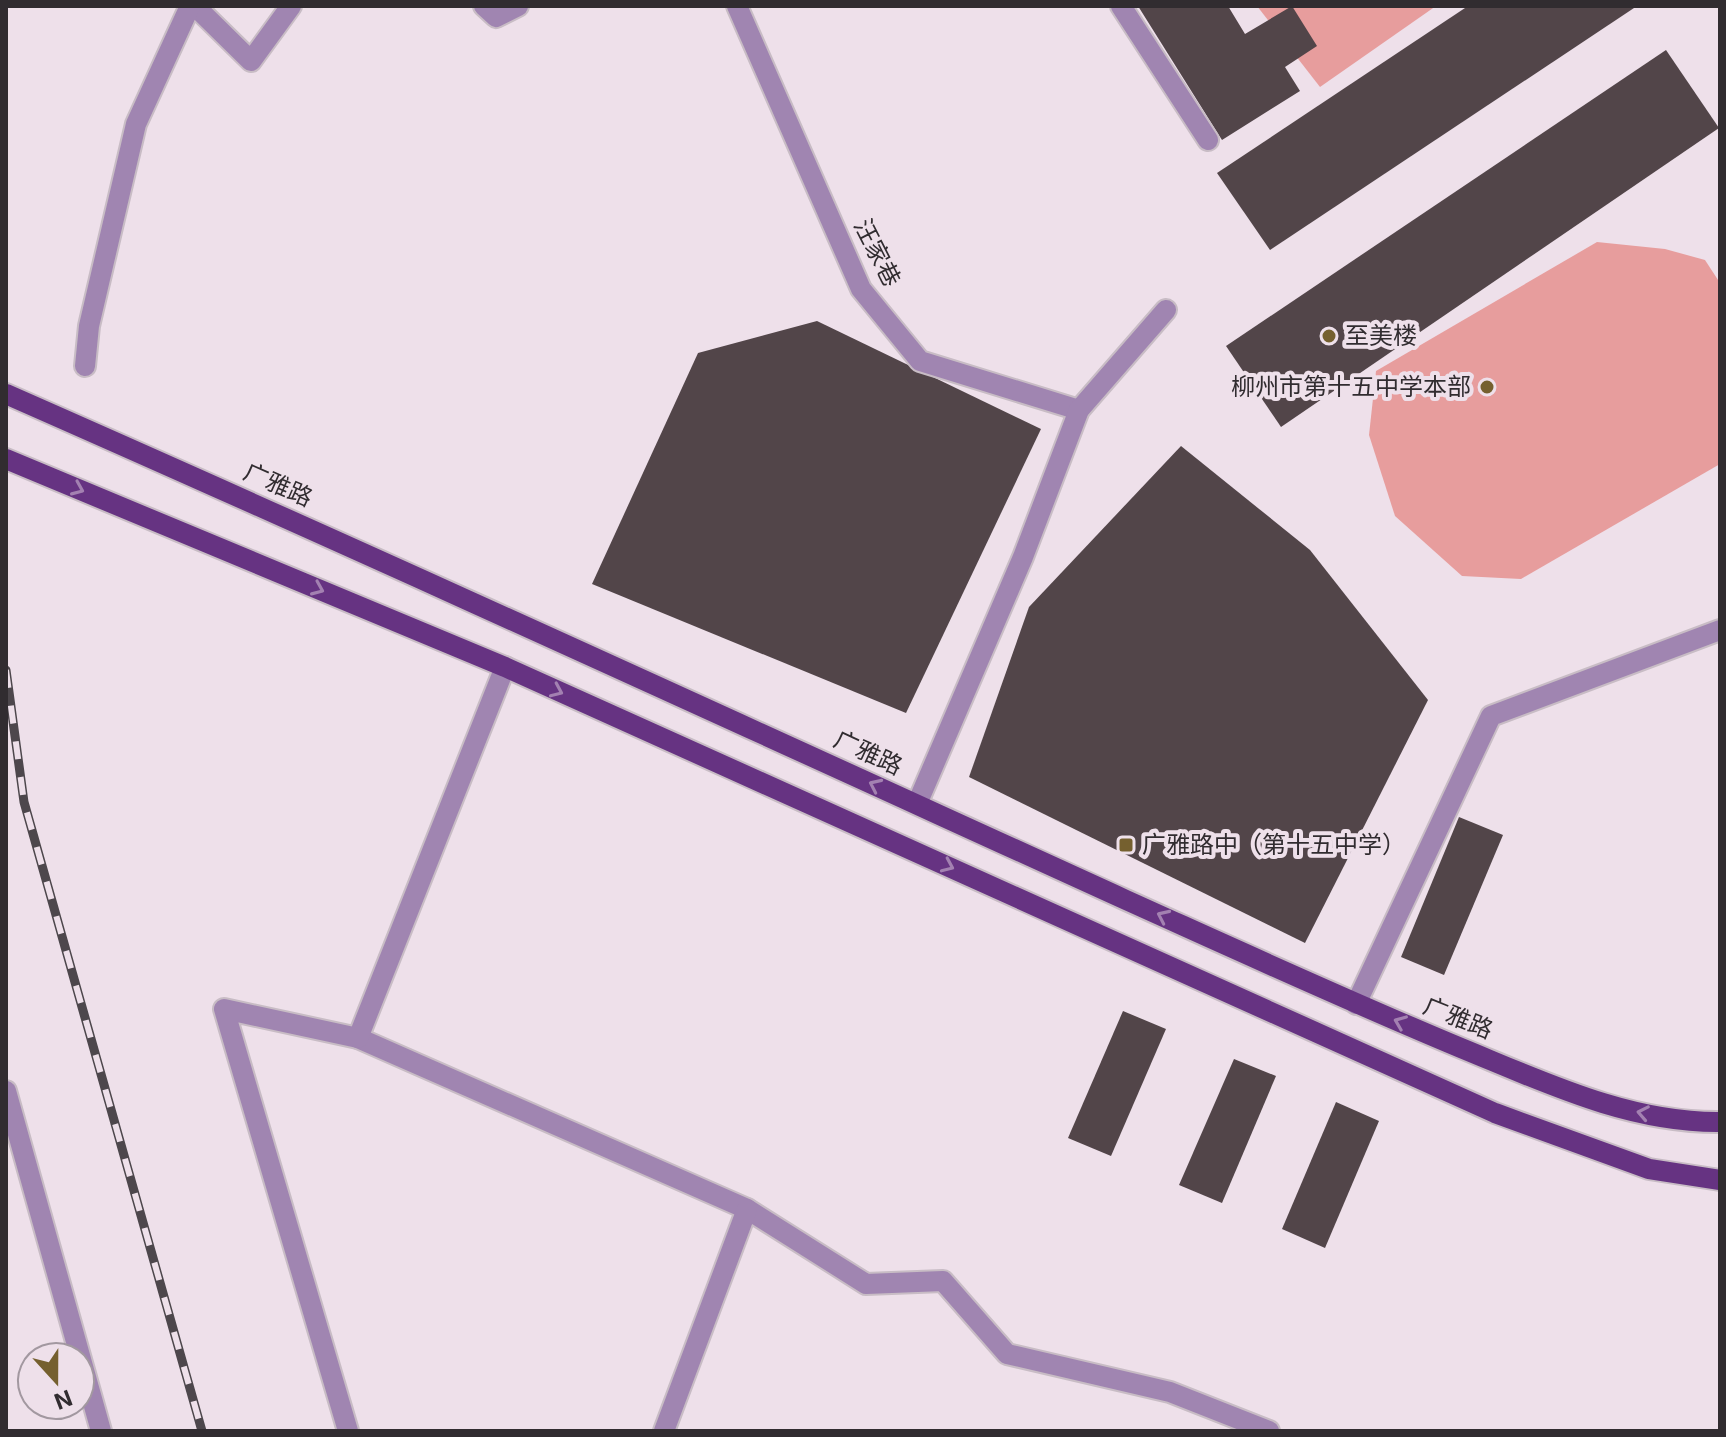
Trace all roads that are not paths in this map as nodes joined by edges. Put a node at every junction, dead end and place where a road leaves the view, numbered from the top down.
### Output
1 (192, 6) edge
2 (291, 6) edge
3 (484, 6) edge
4 (518, 6) edge
5 (737, 6) edge
6 (1121, 6) edge
7 (1208, 140) dead end
8 (1166, 310) dead end
9 (85, 366) dead end
10 (6, 394) edge
11 (1079, 410) junction
12 (6, 459) edge
13 (1720, 630) edge
14 (505, 667) junction
15 (917, 804) junction
16 (1356, 1004) junction
17 (358, 1038) junction
18 (6, 1091) edge
19 (1720, 1122) edge
20 (1720, 1180) edge
21 (747, 1209) junction
22 (101, 1431) edge
23 (348, 1431) edge
24 (664, 1431) edge
25 (1269, 1431) edge

1 - 2 street
1 - 9 street
3 - 4 street
5 - 11 street, 汪家巷
6 - 7 street
8 - 11 street
15 -> 10 main road, 广雅路
11 - 15 street
12 -> 14 main road
13 - 16 street
14 - 17 street
14 -> 20 main road
16 -> 15 main road, 广雅路
19 -> 16 main road, 广雅路
17 - 21 street
17 - 23 street
18 - 22 street
21 - 24 street
21 - 25 street

